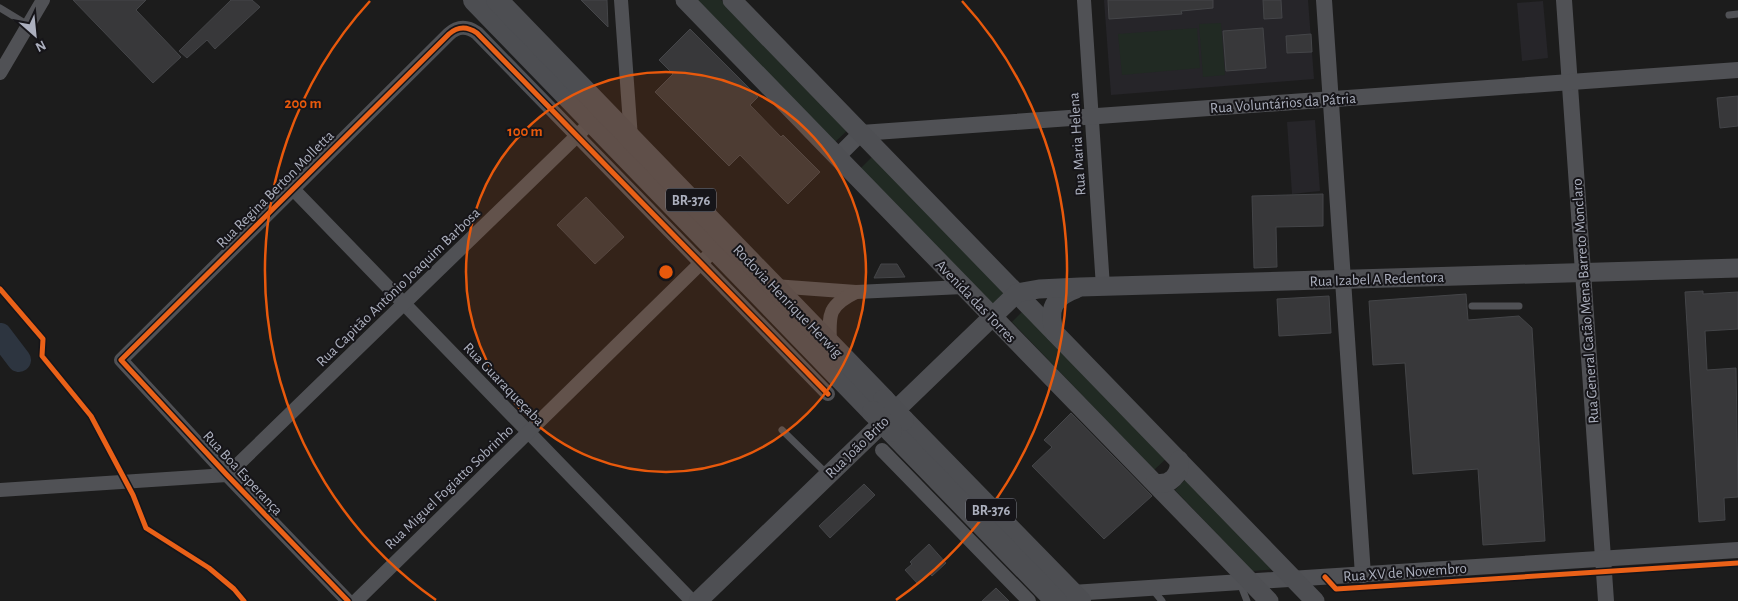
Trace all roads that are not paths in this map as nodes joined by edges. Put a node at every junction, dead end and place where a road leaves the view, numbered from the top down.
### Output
1 (43, 0) edge
2 (474, 0) edge
3 (497, 0) edge
4 (621, 0) edge
5 (685, 0) edge
6 (732, 0) edge
7 (1084, 0) edge
8 (1324, 0) edge
9 (1564, 0) edge
10 (0, 8) edge
11 (1738, 14) edge
12 (1729, 15) dead end
13 (28, 25) junction
14 (1738, 70) edge
15 (0, 72) edge
16 (1570, 82) junction
17 (1331, 99) junction
18 (1092, 116) junction
19 (584, 129) junction
20 (861, 133) junction
21 (630, 138) junction
22 (837, 157) junction
23 (293, 189) junction
24 (708, 256) junction
25 (1738, 268) edge
26 (1583, 273) junction
27 (1343, 280) junction
28 (774, 286) junction
29 (963, 287) junction
30 (1080, 287) junction
31 (1103, 287) junction
32 (856, 292) junction
33 (1017, 293) junction
34 (404, 304) junction
35 (1472, 306) dead end
36 (1518, 306) dead end
37 (992, 317) junction
38 (1055, 333) junction
39 (830, 344) junction
40 (121, 360) joint
41 (828, 394) dead end
42 (878, 406) junction
43 (782, 430) dead end
44 (528, 432) junction
45 (1178, 460) junction
46 (227, 475) junction
47 (828, 475) junction
48 (1156, 483) junction
49 (0, 490) edge
50 (1738, 550) edge
51 (1603, 559) junction
52 (1364, 575) junction
53 (1294, 579) junction
54 (1245, 582) junction
55 (1151, 588) junction
56 (1114, 596) edge
57 (1054, 599) edge
58 (348, 601) edge
59 (356, 601) edge
60 (692, 601) edge
61 (698, 601) edge
62 (1162, 601) edge
63 (1247, 601) edge
64 (1269, 601) edge
65 (1315, 601) edge
66 (1606, 601) edge

1 - 13 street
2 - 19 highway, Rodovia Henrique Herwig / BR-376
3 - 21 highway, Rodovia Henrique Herwig / BR-376
4 - 21 street
5 - 22 main road, Avenida das Torres
6 - 20 main road
7 - 18 street, Rua Maria Helena
8 - 17 street
9 - 16 street, Rua General Catão Mena Barreto Monclaro
10 - 13 lane
11 - 12 lane
13 - 15 street
14 - 16 street, Rua Voluntários da Pátria
16 - 17 street, Rua Voluntários da Pátria
16 - 26 street, Rua General Catão Mena Barreto Monclaro
17 - 18 street, Rua Voluntários da Pátria
17 - 27 street
18 - 20 street, Rua Voluntários da Pátria
18 - 31 street, Rua Maria Helena
19 - 23 street, Rua Regina Berton Molletta
19 - 24 highway, Rodovia Henrique Herwig / BR-376
19 - 34 street, Rua Capitão Antônio Joaquim Barbosa
20 - 22 street
20 - 33 main road
21 - 28 highway, Rodovia Henrique Herwig / BR-376
22 - 29 main road, Avenida das Torres
23 - 34 street, Rua Guaraqueçaba
23 - 40 street, Rua Regina Berton Molletta
24 - 41 street
24 - 42 highway, Rodovia Henrique Herwig / BR-376
24 - 44 street, Rua Miguel Fogiatto Sobrinho
25 - 26 main road, Rua Izabel A Redentora
26 - 27 main road, Rua Izabel A Redentora
26 - 51 street, Rua General Catão Mena Barreto Monclaro
27 - 31 main road, Rua Izabel A Redentora
27 - 52 street
28 - 32 street
28 - 39 highway, Rodovia Henrique Herwig / BR-376
29 - 32 street
29 - 37 main road, Avenida das Torres
30 - 31 main road, Rua Izabel A Redentora
30 - 33 main road, Rua Izabel A Redentora
30 - 38 main road
32 - 39 street
33 - 37 main road, Rua João Brito
33 - 38 main road
34 - 44 street, Rua Guaraqueçaba
34 - 46 street, Rua Capitão Antônio Joaquim Barbosa
35 - 36 lane
37 - 47 main road, Rua João Brito
37 - 48 main road, Avenida das Torres
38 - 45 main road
39 - 42 highway, Rodovia Henrique Herwig / BR-376
40 - 46 street, Rua Boa Esperança
42 - 57 highway, Rodovia Henrique Herwig / BR-376, bridge
43 - 47 lane
44 - 59 street, Rua Miguel Fogiatto Sobrinho
44 - 60 street, Rua Guaraqueçaba
45 - 48 main road
45 - 53 main road
46 - 49 street
46 - 58 street, Rua Boa Esperança
47 - 61 main road, Rua João Brito
48 - 54 main road, Avenida das Torres
50 - 51 street, Rua XV de Novembro
51 - 52 street, Rua XV de Novembro
51 - 66 street, Rua General Catão Mena Barreto Monclaro
52 - 53 street, Rua XV de Novembro
53 - 54 street, Rua XV de Novembro
53 - 65 main road
54 - 55 street, Rua XV de Novembro
54 - 63 lane
54 - 64 main road, Avenida das Torres
55 - 56 street, Rua XV de Novembro
55 - 62 lane
56 - 57 street, Rua XV de Novembro

